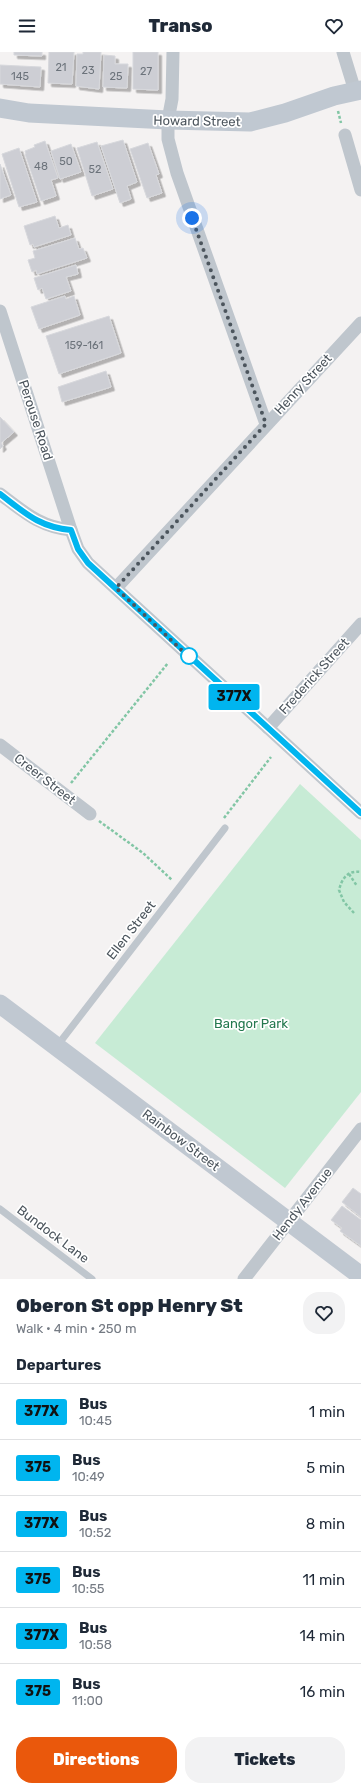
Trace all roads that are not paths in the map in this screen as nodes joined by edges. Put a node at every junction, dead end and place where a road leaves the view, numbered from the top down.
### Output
1 (173, 52) edge
2 (343, 52) edge
3 (358, 90) edge
4 (0, 108) edge
5 (29, 113) junction
6 (0, 119) edge
7 (168, 120) junction
8 (345, 135) dead end
9 (361, 190) edge
10 (0, 311) edge
11 (361, 323) edge
12 (266, 424) junction
13 (0, 494) edge
14 (71, 530) junction
15 (116, 588) junction
16 (361, 624) edge
17 (268, 728) junction
18 (0, 745) edge
19 (361, 813) edge
20 (90, 814) road end
21 (225, 828) dead end
22 (0, 1004) edge
23 (56, 1046) junction
24 (361, 1129) edge
25 (0, 1209) edge
26 (289, 1222) junction
27 (361, 1276) edge
28 (92, 1279) edge
29 (244, 1279) edge

1 - 7 street
2 - 3 street
3 - 7 street, Howard Street
4 - 5 street, Howard Street
5 - 6 street, Howard Street
5 - 7 street, Howard Street
7 - 12 street
8 - 9 street
10 - 14 street, Perouse Road
11 - 12 street, Henry Street
12 - 15 street, Henry Street
13 - 14 street
14 - 15 street, Perouse Road
15 - 17 street, Perouse Road
16 - 17 street, Frederick Street
17 - 19 street, Perouse Road
18 - 20 street, Creer Street
21 - 23 lane, Ellen Street
22 - 23 street, Rainbow Street
23 - 26 street, Rainbow Street
24 - 26 street, Hendy Avenue
25 - 28 lane, Bundock Lane
26 - 27 street, Rainbow Street
26 - 29 street, Hendy Avenue

